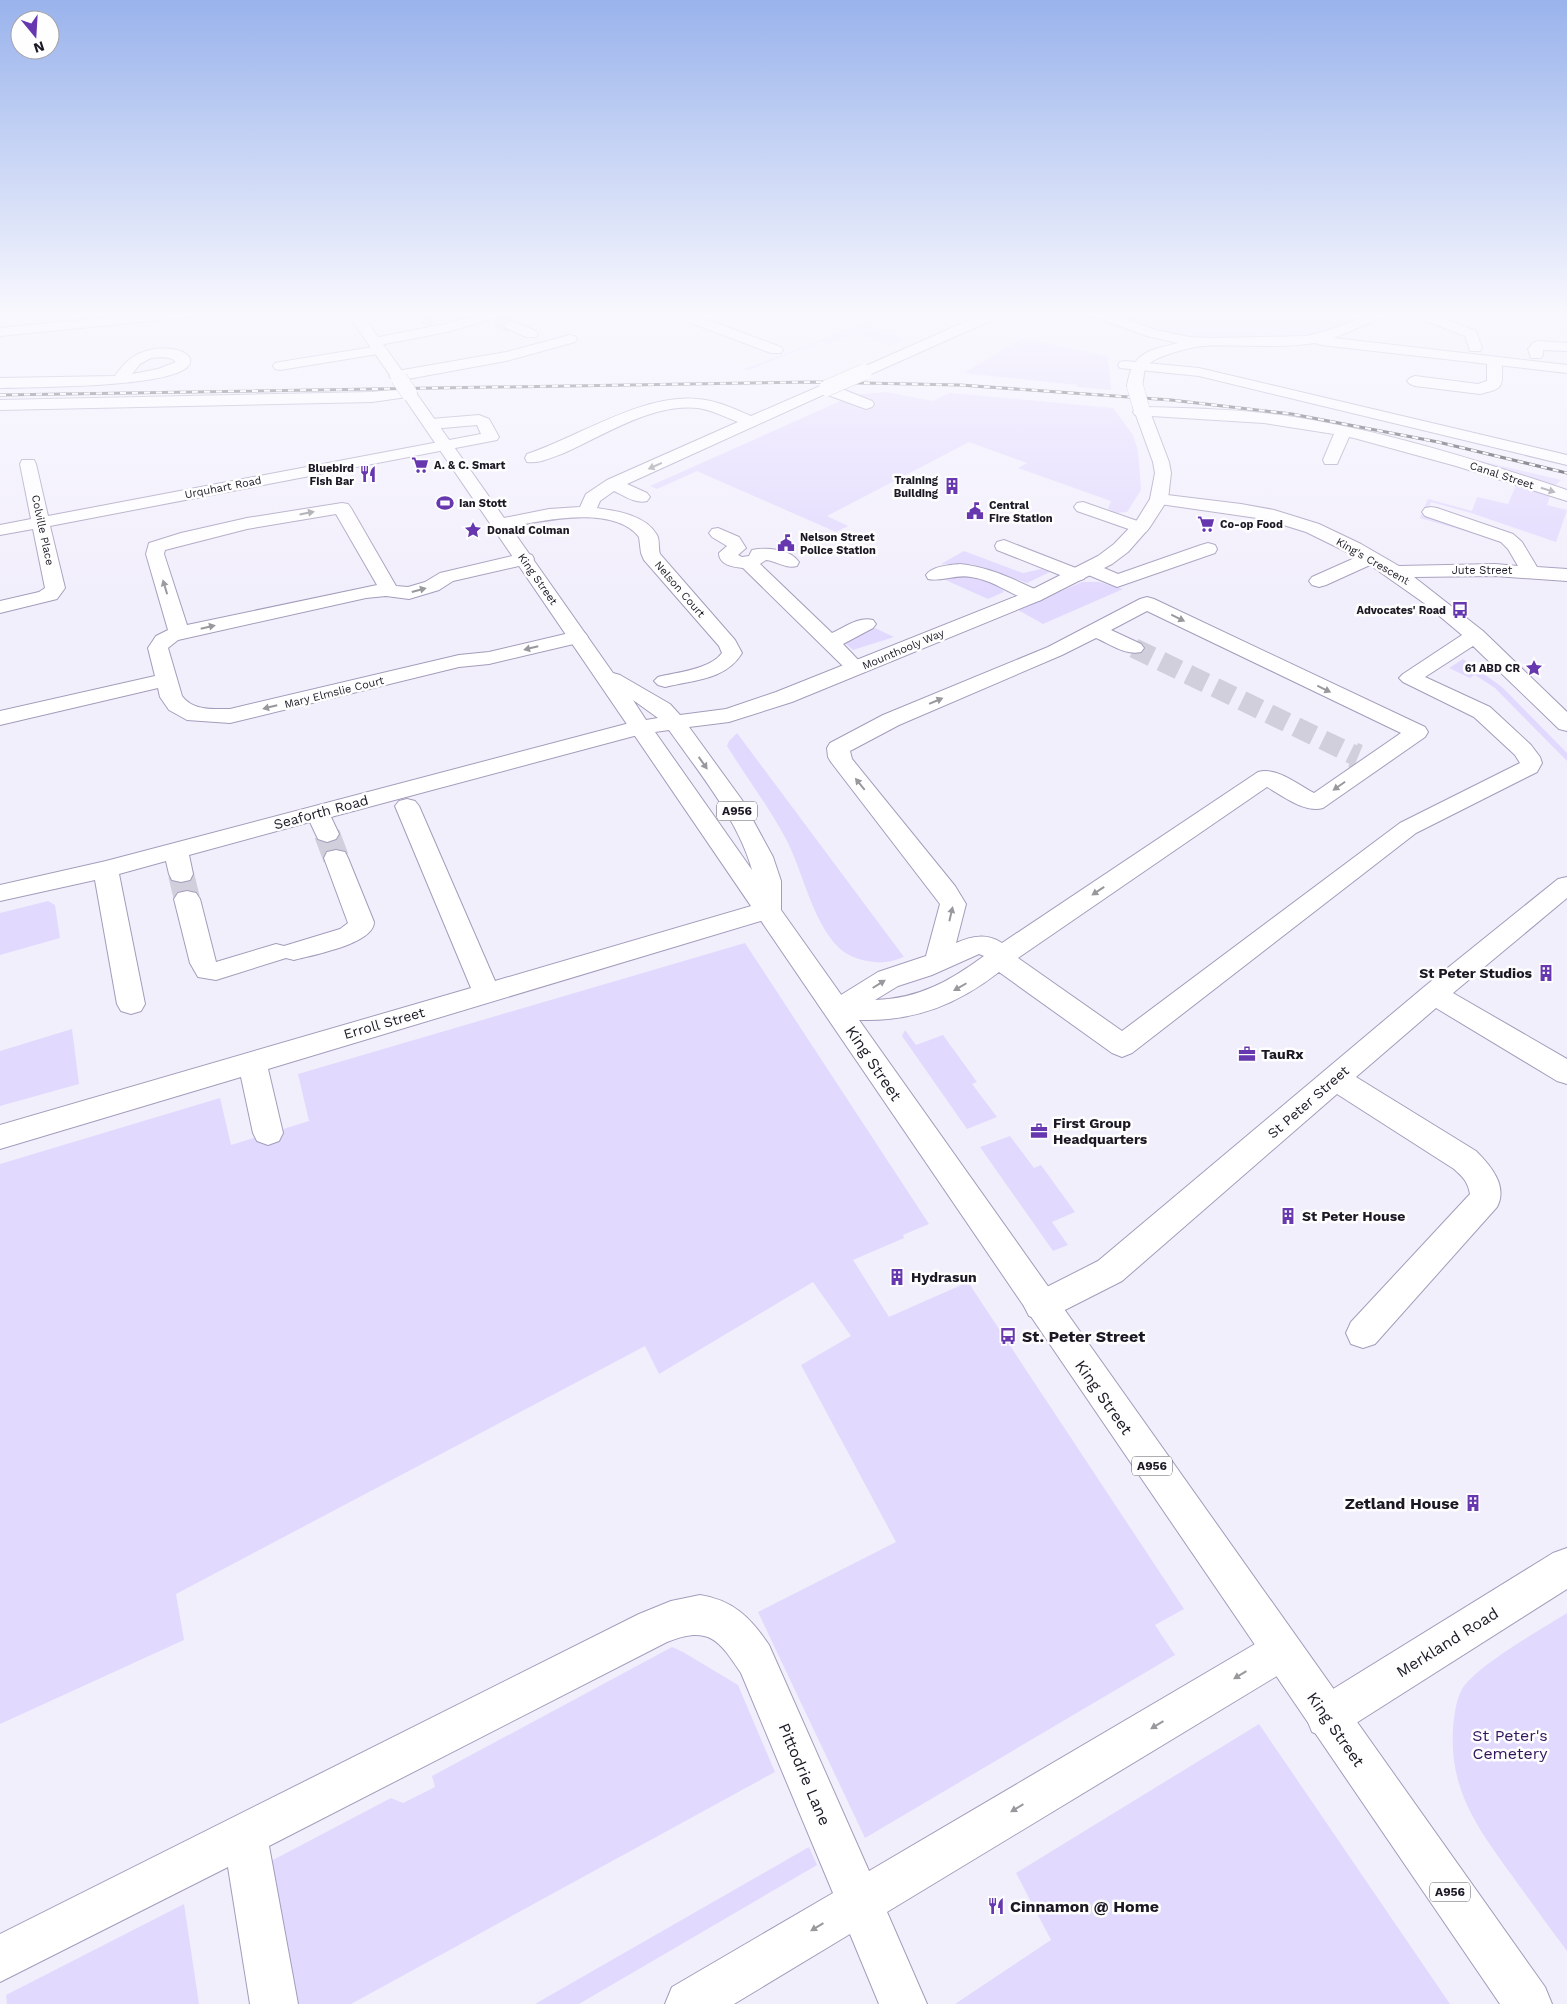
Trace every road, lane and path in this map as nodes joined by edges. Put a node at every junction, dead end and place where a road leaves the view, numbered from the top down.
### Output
1 (419, 407) edge
2 (664, 407) edge
3 (708, 407) edge
4 (787, 407) edge
5 (1373, 407) edge
6 (1141, 409) joint
7 (752, 422) junction
8 (431, 424) junction
9 (1343, 432) junction
10 (446, 445) junction
11 (533, 458) dead end
12 (1331, 460) dead end
13 (1567, 460) edge
14 (28, 464) dead end
15 (613, 484) junction
16 (1567, 496) edge
17 (641, 497) dead end
18 (1159, 499) junction
19 (1083, 507) dead end
20 (587, 512) junction
21 (1431, 512) dead end
22 (41, 522) junction
23 (500, 524) junction
24 (1142, 525) junction
25 (0, 530) edge
26 (718, 532) dead end
27 (1004, 546) dead end
28 (1208, 550) dead end
29 (748, 555) junction
30 (1371, 558) junction
31 (525, 559) junction
32 (790, 562) dead end
33 (1530, 571) junction
34 (1084, 572) junction
35 (1396, 572) junction
36 (1567, 574) edge
37 (935, 575) dead end
38 (1117, 581) junction
39 (1319, 581) dead end
40 (390, 591) junction
41 (1034, 596) junction
42 (1147, 603) junction
43 (0, 607) edge
44 (866, 624) dead end
45 (1105, 625) junction
46 (179, 633) junction
47 (1476, 635) junction
48 (578, 636) junction
49 (829, 643) junction
50 (1141, 643) tunnel mouth
51 (856, 668) junction
52 (603, 672) junction
53 (167, 680) junction
54 (665, 681) dead end
55 (0, 718) edge
56 (675, 723) junction
57 (1567, 724) edge
58 (641, 727) junction
59 (408, 806) dead end
60 (327, 835) junction
61 (106, 869) junction
62 (1567, 884) edge
63 (0, 893) edge
64 (187, 899) tunnel mouth
65 (768, 910) junction
66 (999, 958) junction
67 (938, 961) junction
68 (487, 993) junction
69 (1434, 994) junction
70 (131, 1004) dead end
71 (838, 1010) junction
72 (252, 1062) junction
73 (1567, 1073) edge
74 (1336, 1079) junction
75 (268, 1133) dead end
76 (0, 1137) edge
77 (1041, 1306) junction
78 (1363, 1333) dead end
79 (1567, 1567) edge
80 (1281, 1650) junction
81 (1327, 1717) junction
82 (245, 1835) junction
83 (859, 1902) junction
84 (0, 1959) edge
85 (274, 2004) edge
86 (688, 2004) edge
87 (903, 2004) edge
88 (1528, 2004) edge

1 - 8 street, King Street / A956
2 - 11 street
3 - 7 street
4 - 7 street
5 - 13 street
6 - 9 street, Canal Street
6 - 18 street
7 -> 15 street
8 - 10 street, King Street / A956
8 - 10 street, Urquhart Road
9 - 12 street
9 -> 16 street, Canal Street
10 - 22 street, Urquhart Road
10 - 23 street, King Street / A956
14 - 22 street, Colville Place
15 - 17 street
15 - 20 street
18 - 24 street, Mounthooly Way
18 - 30 street, King's Crescent
19 - 24 street
20 - 23 street, Nelson Court
20 - 54 street, Nelson Court
21 - 33 street
22 - 25 street, Urquhart Road
22 - 43 street, Colville Place
23 - 31 street, King Street / A956
24 - 34 street, Mounthooly Way
26 - 29 street
27 - 34 street
28 - 38 street
29 - 32 street
29 - 49 street
30 - 35 street, King's Crescent
30 - 39 street
40 -> 31 street, Mary Elmslie Court
31 - 48 street, King Street / A956
33 - 35 street, Jute Street
33 - 36 street, Jute Street
34 - 38 street
34 - 41 street, Mounthooly Way
35 - 47 street, King's Crescent
37 - 41 street
38 - 42 street
46 -> 40 street, Mary Elmslie Court
46 -> 40 street
41 - 51 street, Mounthooly Way
42 - 45 street
42 -> 66 street
44 - 49 street
45 - 50 street
67 -> 45 street
46 - 53 street, Mary Elmslie Court
47 - 57 street, King's Crescent
47 - 66 street
48 - 52 street, King Street / A956
48 -> 53 street, Mary Elmslie Court
49 - 51 street
51 - 56 street, Mounthooly Way
52 - 56 street, King Street / A956
52 - 58 street, King Street / A956
53 - 55 street
56 - 58 street, Mounthooly Way
56 -> 65 street, King Street / A956
58 - 60 street, Seaforth Road
58 - 65 street, King Street / A956
59 - 68 street
60 - 61 street, Seaforth Road
60 - 64 street
61 - 63 street, Seaforth Road
61 - 70 street
62 - 69 street, St Peter Street
65 - 68 street, Erroll Street
65 - 71 street, King Street / A956
66 - 67 street
66 -> 71 street
71 -> 67 street
68 - 72 street, Erroll Street
69 - 73 street
69 - 74 street, St Peter Street
71 - 77 street, King Street / A956
72 - 75 street
72 - 76 street, Erroll Street
74 - 77 street, St Peter Street
74 - 78 street
77 - 80 street, King Street / A956
79 - 81 street, Merkland Road
80 - 81 street, King Street / A956
80 -> 83 street
81 - 88 street, King Street / A956
82 - 83 street, Pittodrie Lane
82 - 84 street, Pittodrie Lane
82 - 85 street
83 -> 86 street
83 - 87 street, Pittodrie Lane

